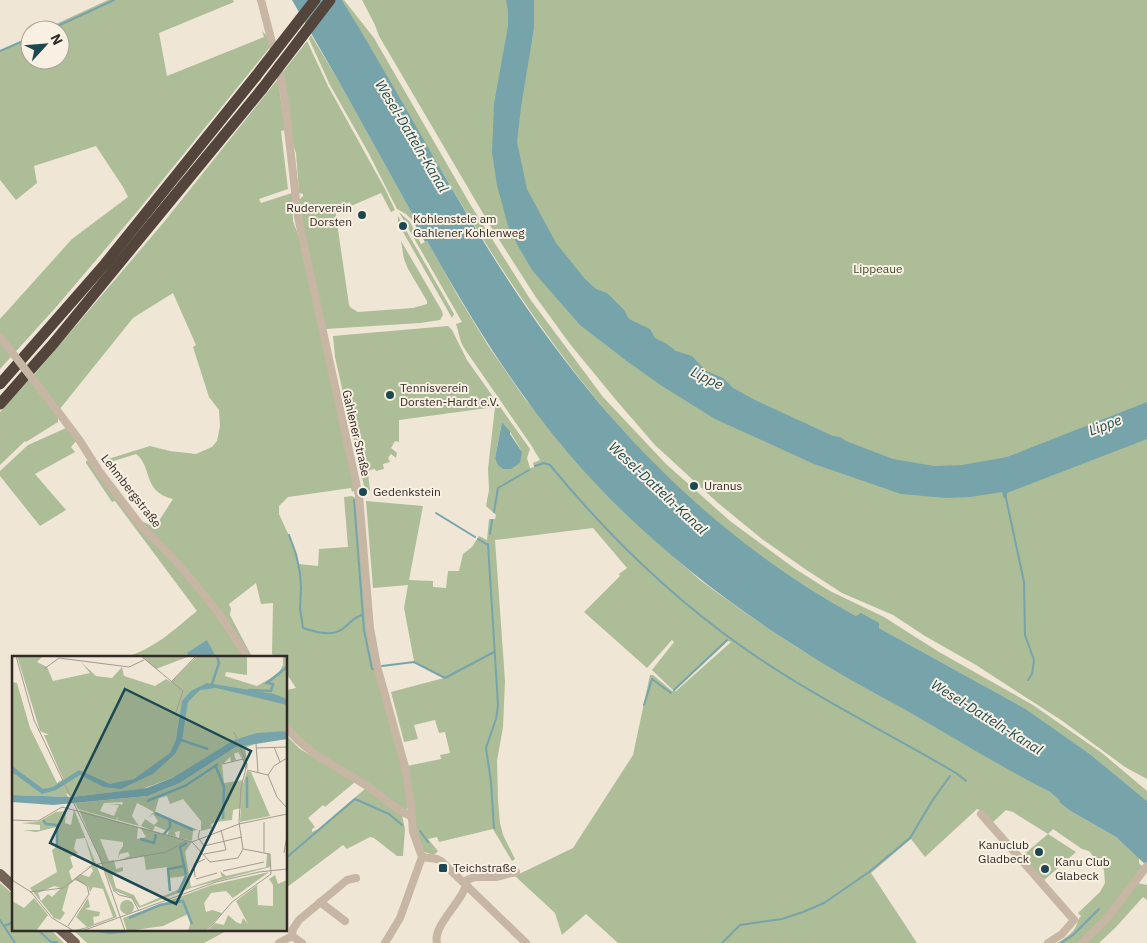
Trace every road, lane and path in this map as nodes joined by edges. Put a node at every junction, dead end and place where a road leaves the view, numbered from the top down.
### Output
1 (261, 0) edge
2 (315, 0) edge
3 (330, 0) edge
4 (0, 337) edge
5 (0, 384) edge
6 (0, 404) edge
7 (246, 656) edge
8 (288, 729) edge
9 (981, 814) dead end
10 (412, 817) junction
11 (422, 857) junction
12 (1146, 868) edge
13 (516, 872) dead end
14 (0, 874) edge
15 (356, 878) dead end
16 (12, 885) edge
17 (467, 887) junction
18 (320, 902) junction
19 (345, 921) dead end
20 (61, 930) edge
21 (292, 936) junction
22 (75, 943) edge
23 (280, 943) edge
24 (302, 943) edge
25 (385, 943) edge
26 (437, 943) edge
27 (526, 943) edge
28 (1048, 943) edge
29 (1082, 943) edge

1 - 10 street, Gahlener Straße
2 - 5 highway, bridge
3 - 6 highway, bridge
4 - 7 street, Lehmbergstraße, bridge
8 - 10 street
9 - 28 street
10 - 11 street, Gahlener Straße
11 - 17 street
11 - 25 street
12 - 29 street
13 - 17 street
14 - 16 main road
15 - 18 street
17 - 26 street
17 - 27 street
18 - 19 street
18 - 21 street
20 - 22 main road
21 - 23 street
21 - 24 street

